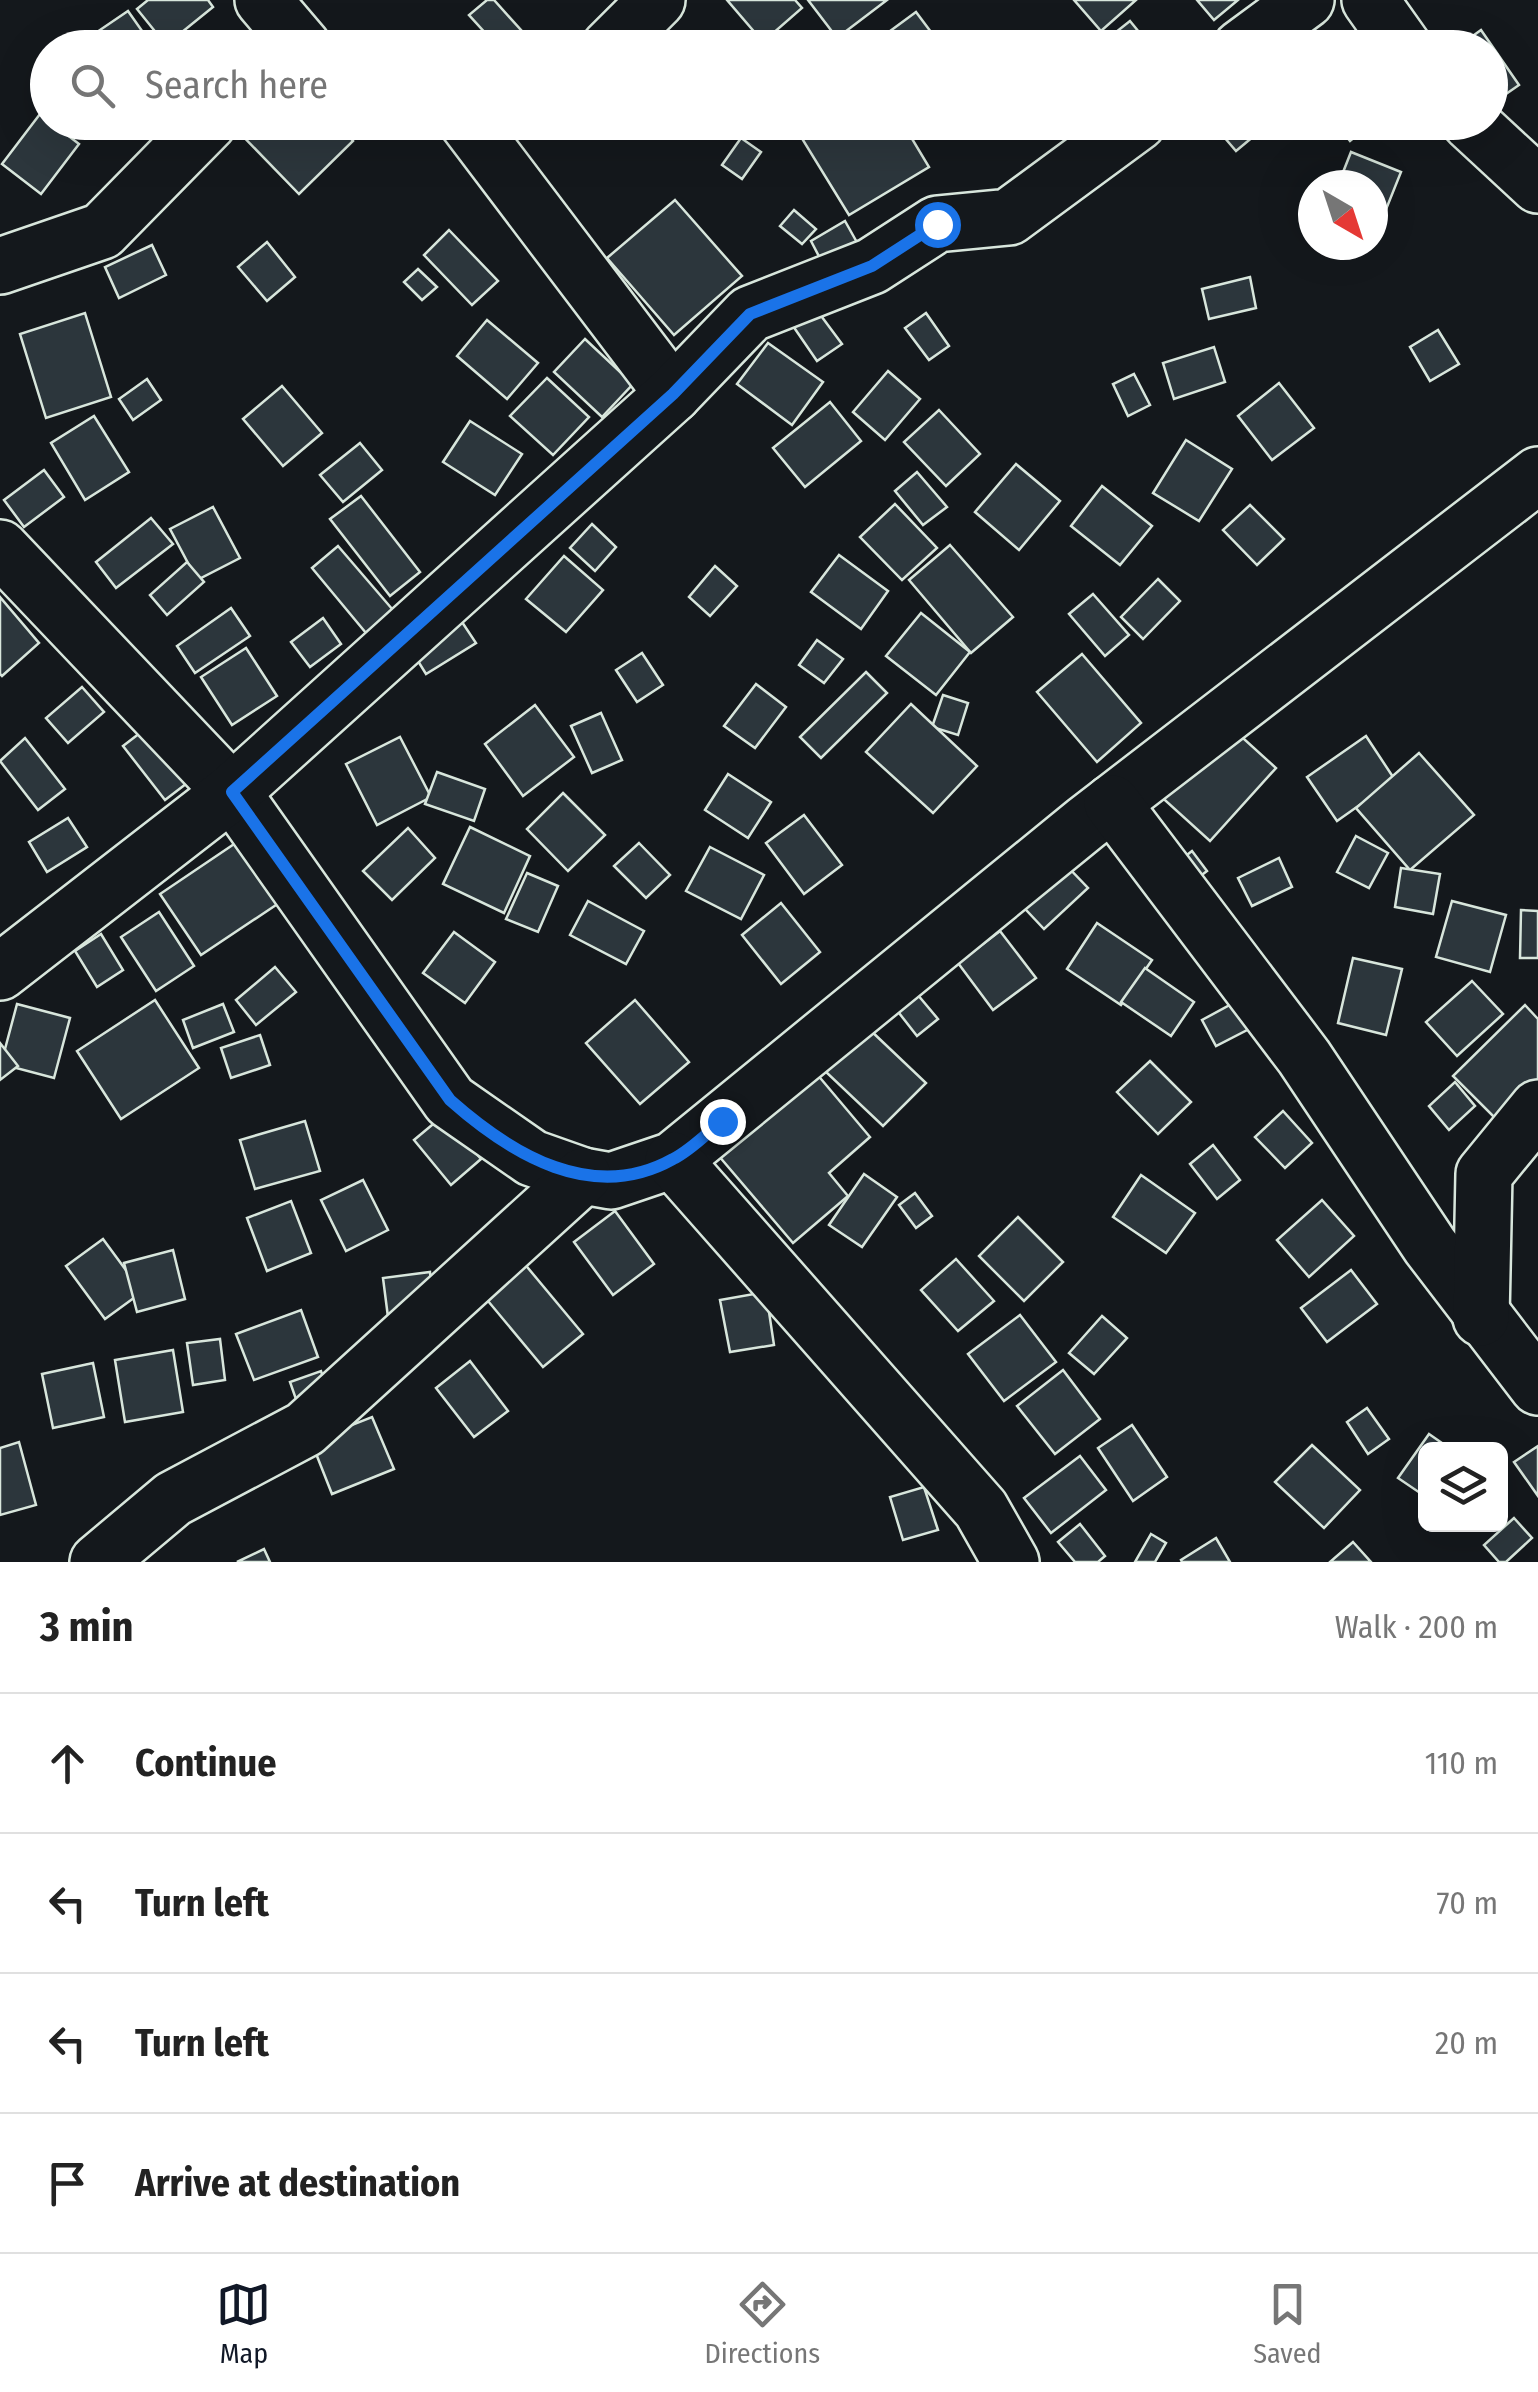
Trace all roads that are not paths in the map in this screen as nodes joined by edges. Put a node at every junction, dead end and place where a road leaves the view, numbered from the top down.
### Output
1 (263, 0) edge
2 (656, 0) edge
3 (1306, 0) edge
4 (1370, 0) edge
5 (289, 30) edge
6 (626, 30) edge
7 (1265, 30) edge
8 (1391, 30) edge
9 (191, 140) edge
10 (481, 140) edge
11 (1114, 140) edge
12 (1489, 140) edge
13 (1538, 185) edge
14 (0, 266) edge
15 (673, 394) junction
16 (1538, 475) edge
17 (0, 548) edge
18 (232, 792) junction
19 (1112, 803) junction
20 (0, 972) edge
21 (1538, 1108) edge
22 (673, 1160) junction
23 (584, 1176) junction
24 (1481, 1318) junction
25 (1538, 1388) edge
26 (98, 1562) edge
27 (1011, 1562) edge

1 - 5 street
2 - 6 street
3 - 7 street
4 - 8 street
9 - 14 street
10 - 15 street
11 - 15 street
12 - 13 street
15 - 18 street
16 - 19 street
17 - 18 street
18 - 20 street
18 - 23 street
19 - 22 street
19 - 24 street
21 - 24 street
22 - 23 street
22 - 27 street
23 - 26 street
24 - 25 street

